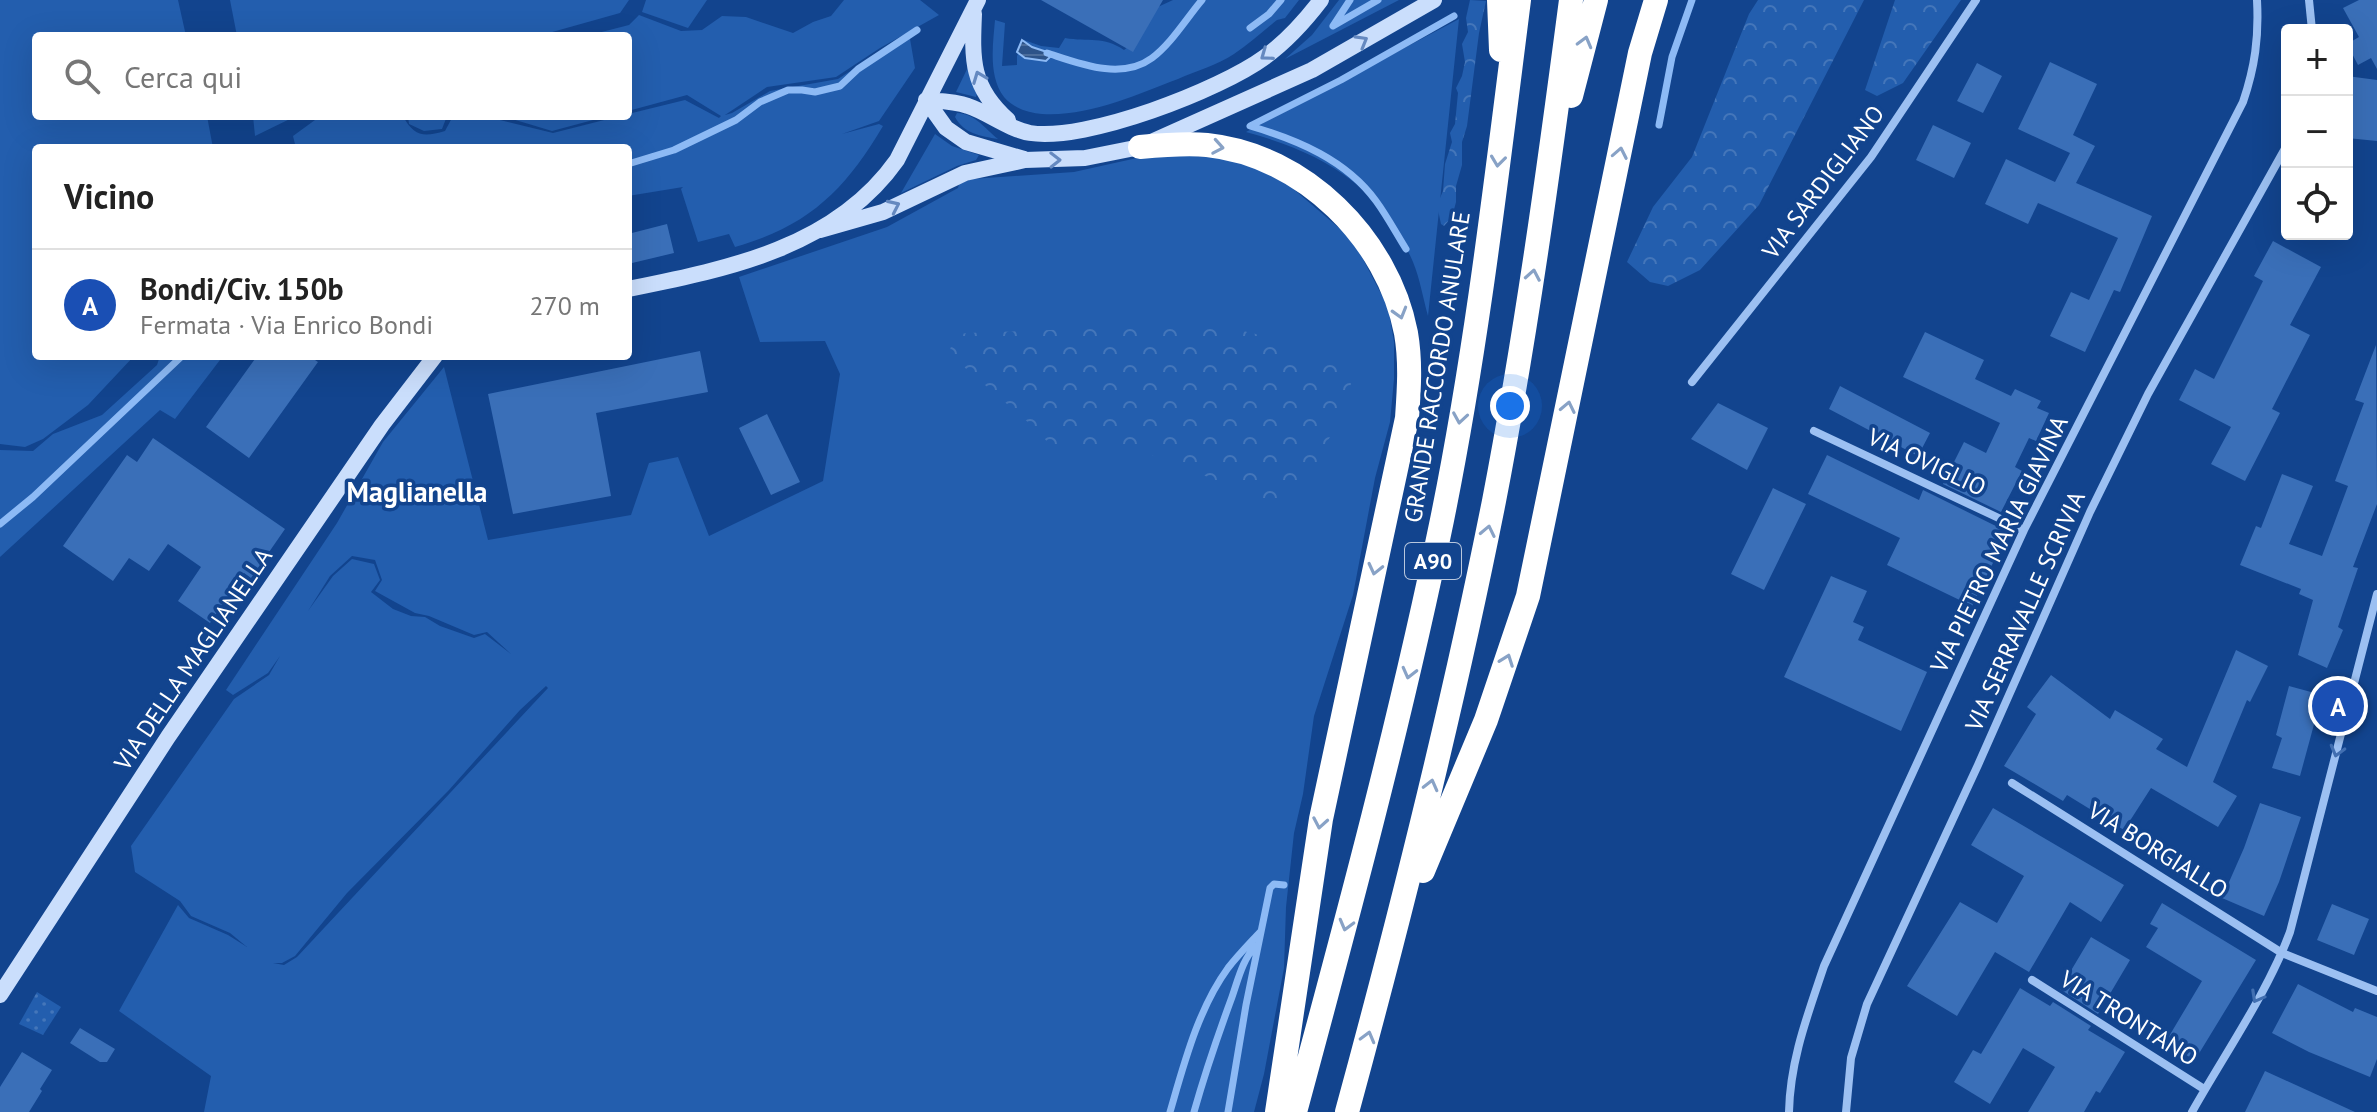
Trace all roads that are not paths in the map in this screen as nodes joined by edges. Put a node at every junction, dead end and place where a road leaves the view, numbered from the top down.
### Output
1 (1321, 0) edge
2 (1434, 0) edge
3 (1499, 0) edge
4 (1519, 0) edge
5 (1571, 0) edge
6 (1596, 0) edge
7 (1656, 0) edge
8 (1976, 0) edge
9 (2257, 0) edge
10 (2311, 1) edge
11 (976, 4) edge
12 (2312, 24) edge
13 (926, 100) junction
14 (1503, 122) junction
15 (1022, 131) junction
16 (1140, 147) junction
17 (2281, 156) edge
18 (1025, 160) junction
19 (1544, 199) junction
20 (820, 230) junction
21 (632, 288) edge
22 (432, 360) edge
23 (1692, 382) dead end
24 (1814, 431) dead end
25 (2024, 530) junction
26 (2377, 594) edge
27 (2012, 783) dead end
28 (1394, 940) junction
29 (2282, 953) junction
30 (2032, 980) dead end
31 (2377, 991) edge
32 (0, 995) edge
33 (2204, 1089) junction
34 (1277, 1112) edge
35 (1295, 1112) edge
36 (1347, 1112) edge
37 (1789, 1112) edge
38 (1846, 1112) edge
39 (2192, 1112) edge

1 -> 15 street
16 -> 2 street
3 - 14 highway
4 - 14 highway, GRANDE RACCORDO ANULARE / A90
5 - 19 highway, A90
19 -> 6 highway
28 -> 7 highway
8 - 23 street, VIA SARDIGLIANO
9 - 25 street, VIA PIETRO MARIA GIAVINA
10 - 12 street
11 - 13 street
15 -> 11 street
13 - 15 street
13 - 18 street
13 - 20 street
14 -> 35 highway, GRANDE RACCORDO ANULARE / A90
18 -> 16 street
16 -> 34 highway
17 - 38 street, VIA SERRAVALLE SCRIVIA
20 -> 18 street
28 -> 19 highway, A90
20 - 21 street
22 - 32 street, VIA DELLA MAGLIANELLA
24 - 25 street, VIA OVIGLIO
25 - 37 street, VIA PIETRO MARIA GIAVINA
26 -> 29 street
27 - 29 street, VIA BORGIALLO
36 -> 28 highway, A90
29 - 31 street, VIA BORGIALLO
29 -> 33 street
30 - 33 street, VIA TRONTANO
33 - 39 street

